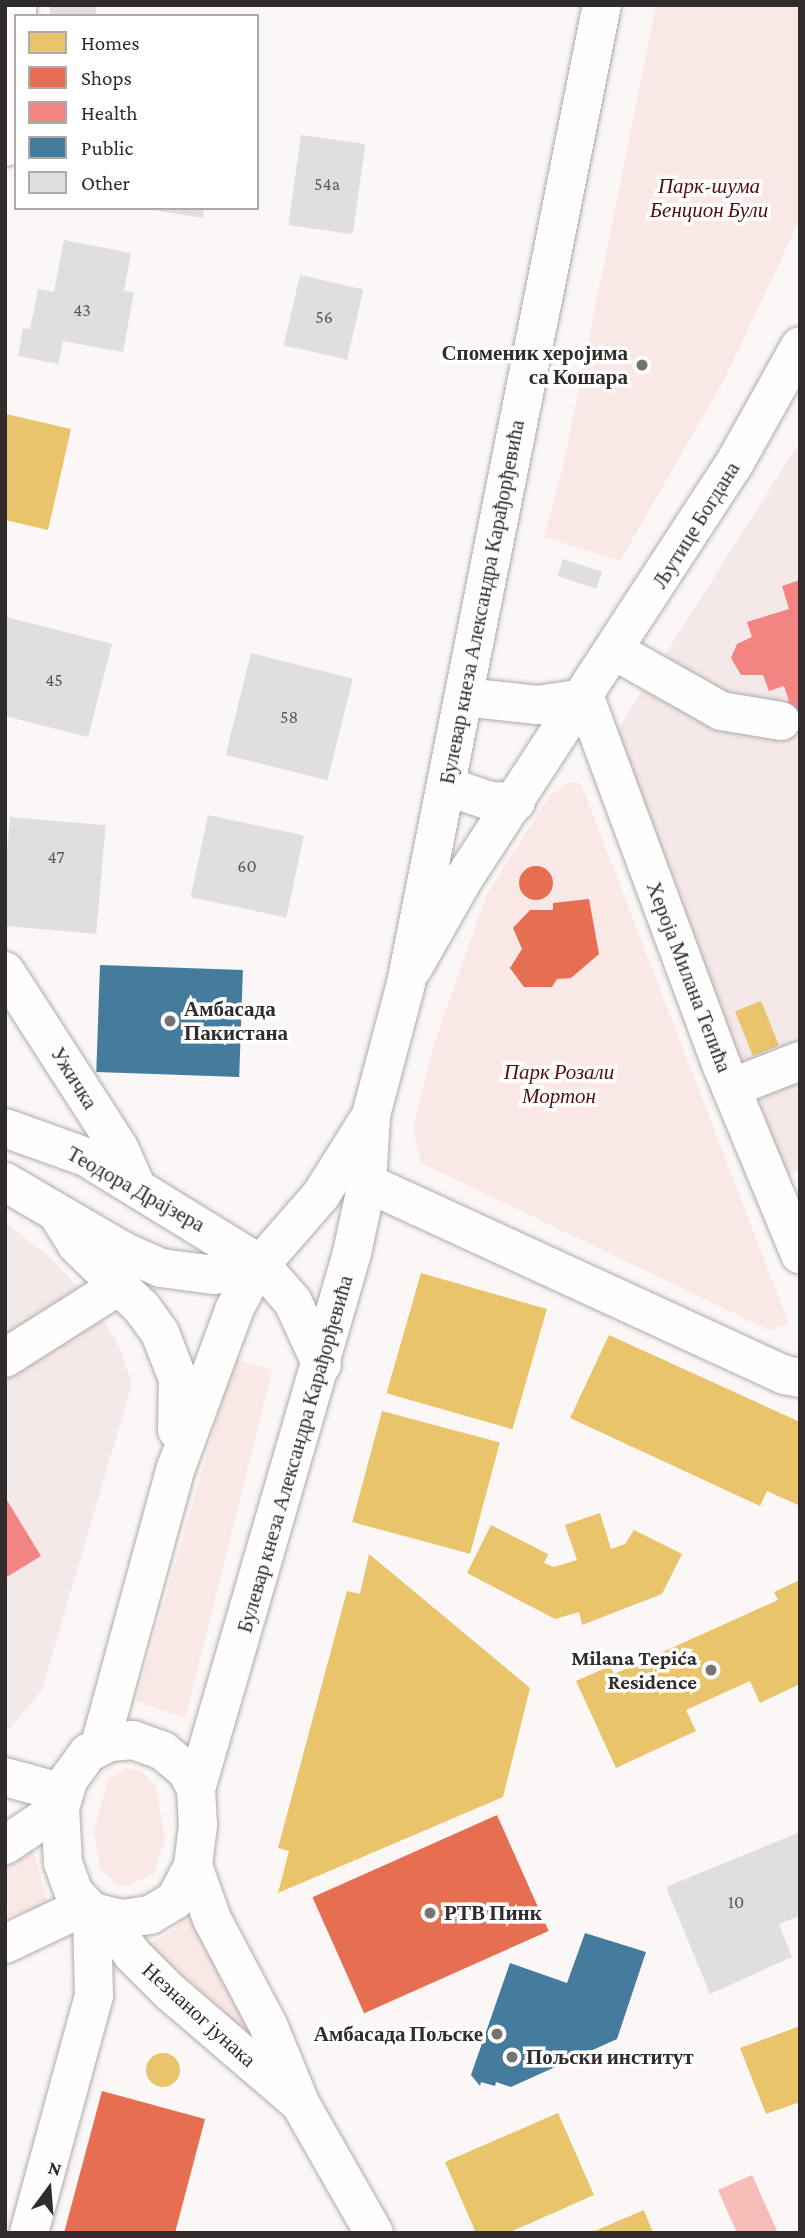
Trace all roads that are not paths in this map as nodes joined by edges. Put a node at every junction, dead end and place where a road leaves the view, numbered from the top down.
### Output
1 (602, 5) edge
2 (14, 62) edge
3 (5, 147) edge
4 (800, 346) edge
5 (615, 651) junction
6 (464, 697) junction
7 (585, 698) junction
8 (781, 721) dead end
9 (446, 786) junction
10 (516, 802) junction
11 (5, 971) edge
12 (406, 983) junction
13 (800, 1060) edge
14 (731, 1088) junction
15 (371, 1115) junction
16 (5, 1128) edge
17 (5, 1182) edge
18 (367, 1183) junction
19 (137, 1188) junction
20 (57, 1213) junction
21 (800, 1254) edge
22 (260, 1264) junction
23 (120, 1285) junction
24 (5, 1358) edge
25 (322, 1365) junction
26 (800, 1378) edge
27 (176, 1468) junction
28 (100, 1745) junction
29 (5, 1777) edge
30 (196, 1789) junction
31 (62, 1800) junction
32 (5, 1845) edge
33 (193, 1866) junction
34 (94, 1911) junction
35 (5, 1944) edge
36 (302, 2105) junction
37 (29, 2233) edge
38 (374, 2233) edge

1 - 6 main road, Булевар кнеза Александра Карађорђевића
2 - 3 main road
4 - 5 main road, Љутице Богдана
5 - 7 main road, Љутице Богдана
5 - 8 main road
6 - 7 main road
6 - 9 main road, Булевар кнеза Александра Карађорђевића
7 - 10 main road, Љутице Богдана
7 - 14 main road, Хероја Милана Тепића
9 - 10 main road
9 - 12 main road, Булевар кнеза Александра Карађорђевића
10 - 12 main road, Љутице Богдана
11 - 19 main road, Ужичка
12 - 15 main road, Булевар кнеза Александра Карађорђевића
13 - 14 main road
14 - 21 main road, Хероја Милана Тепића
15 - 18 main road, Булевар кнеза Александра Карађорђевића
15 - 22 main road, Булевар кнеза Александра Карађорђевића
16 - 19 main road, Теодора Драјзера
17 - 20 main road
18 - 25 main road, Булевар кнеза Александра Карађорђевића
18 - 26 main road
19 - 22 main road, Теодора Драјзера
20 - 22 main road
20 - 23 main road
22 - 25 main road, Теодора Драјзера
22 - 27 main road, Булевар кнеза Александра Карађорђевића
23 - 24 main road
23 - 27 main road
25 - 30 main road, Булевар кнеза Александра Карађорђевића
27 - 28 main road, Булевар кнеза Александра Карађорђевића
28 - 30 main road
28 - 31 main road
29 - 31 main road
30 - 33 main road
31 - 32 main road
31 - 34 main road
33 - 34 main road
33 - 36 main road, Незнаног јунака
34 - 35 main road
34 - 36 main road, Незнаног јунака
34 - 37 main road
36 - 38 main road, Незнаног јунака

